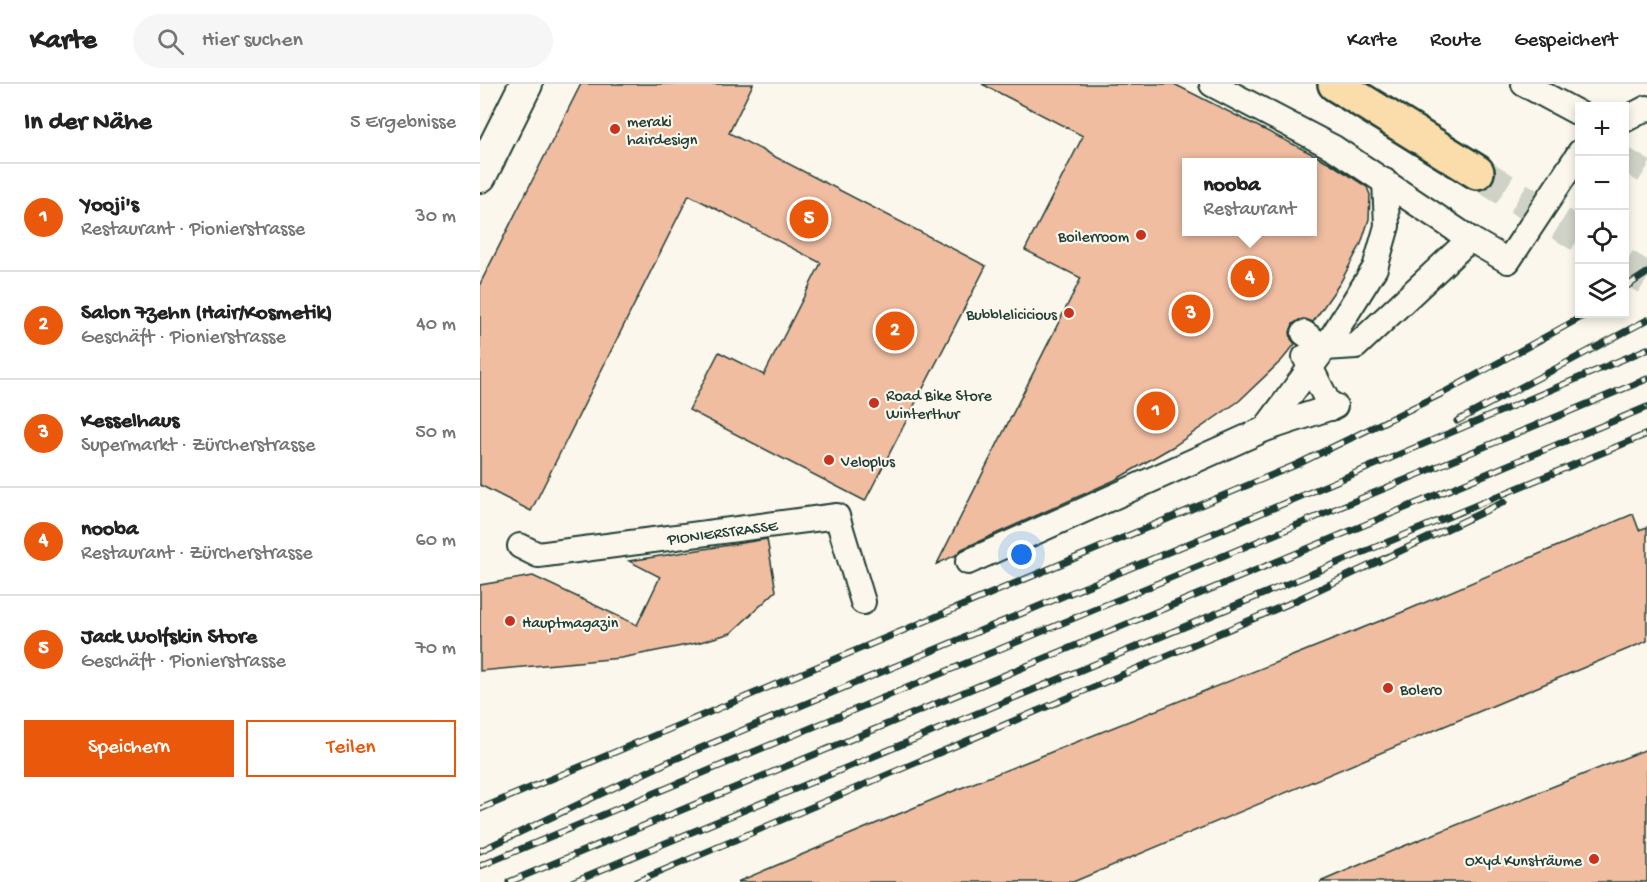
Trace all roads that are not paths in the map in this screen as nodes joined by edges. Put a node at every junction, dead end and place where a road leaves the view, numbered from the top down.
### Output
1 (526, 84) edge
2 (1212, 84) edge
3 (1335, 84) edge
4 (1524, 84) edge
5 (1647, 108) edge
6 (1575, 111) edge
7 (1629, 117) edge
8 (1578, 156) edge
9 (1478, 172) tunnel mouth
10 (480, 176) edge
11 (1385, 181) junction
12 (1470, 239) junction
13 (1325, 348) junction
14 (1311, 368) junction
15 (1265, 429) junction
16 (520, 546) dead end
17 (968, 562) dead end
18 (863, 602) dead end

1 - 10 street
2 - 11 street
3 - 9 main road
4 - 6 street
5 - 7 street
8 - 12 street
11 - 12 street
11 - 13 street
12 - 13 street
13 - 14 street
13 - 14 street
14 - 15 street
14 - 15 street
15 - 17 street
16 - 18 street, PIONIERSTRASSE

